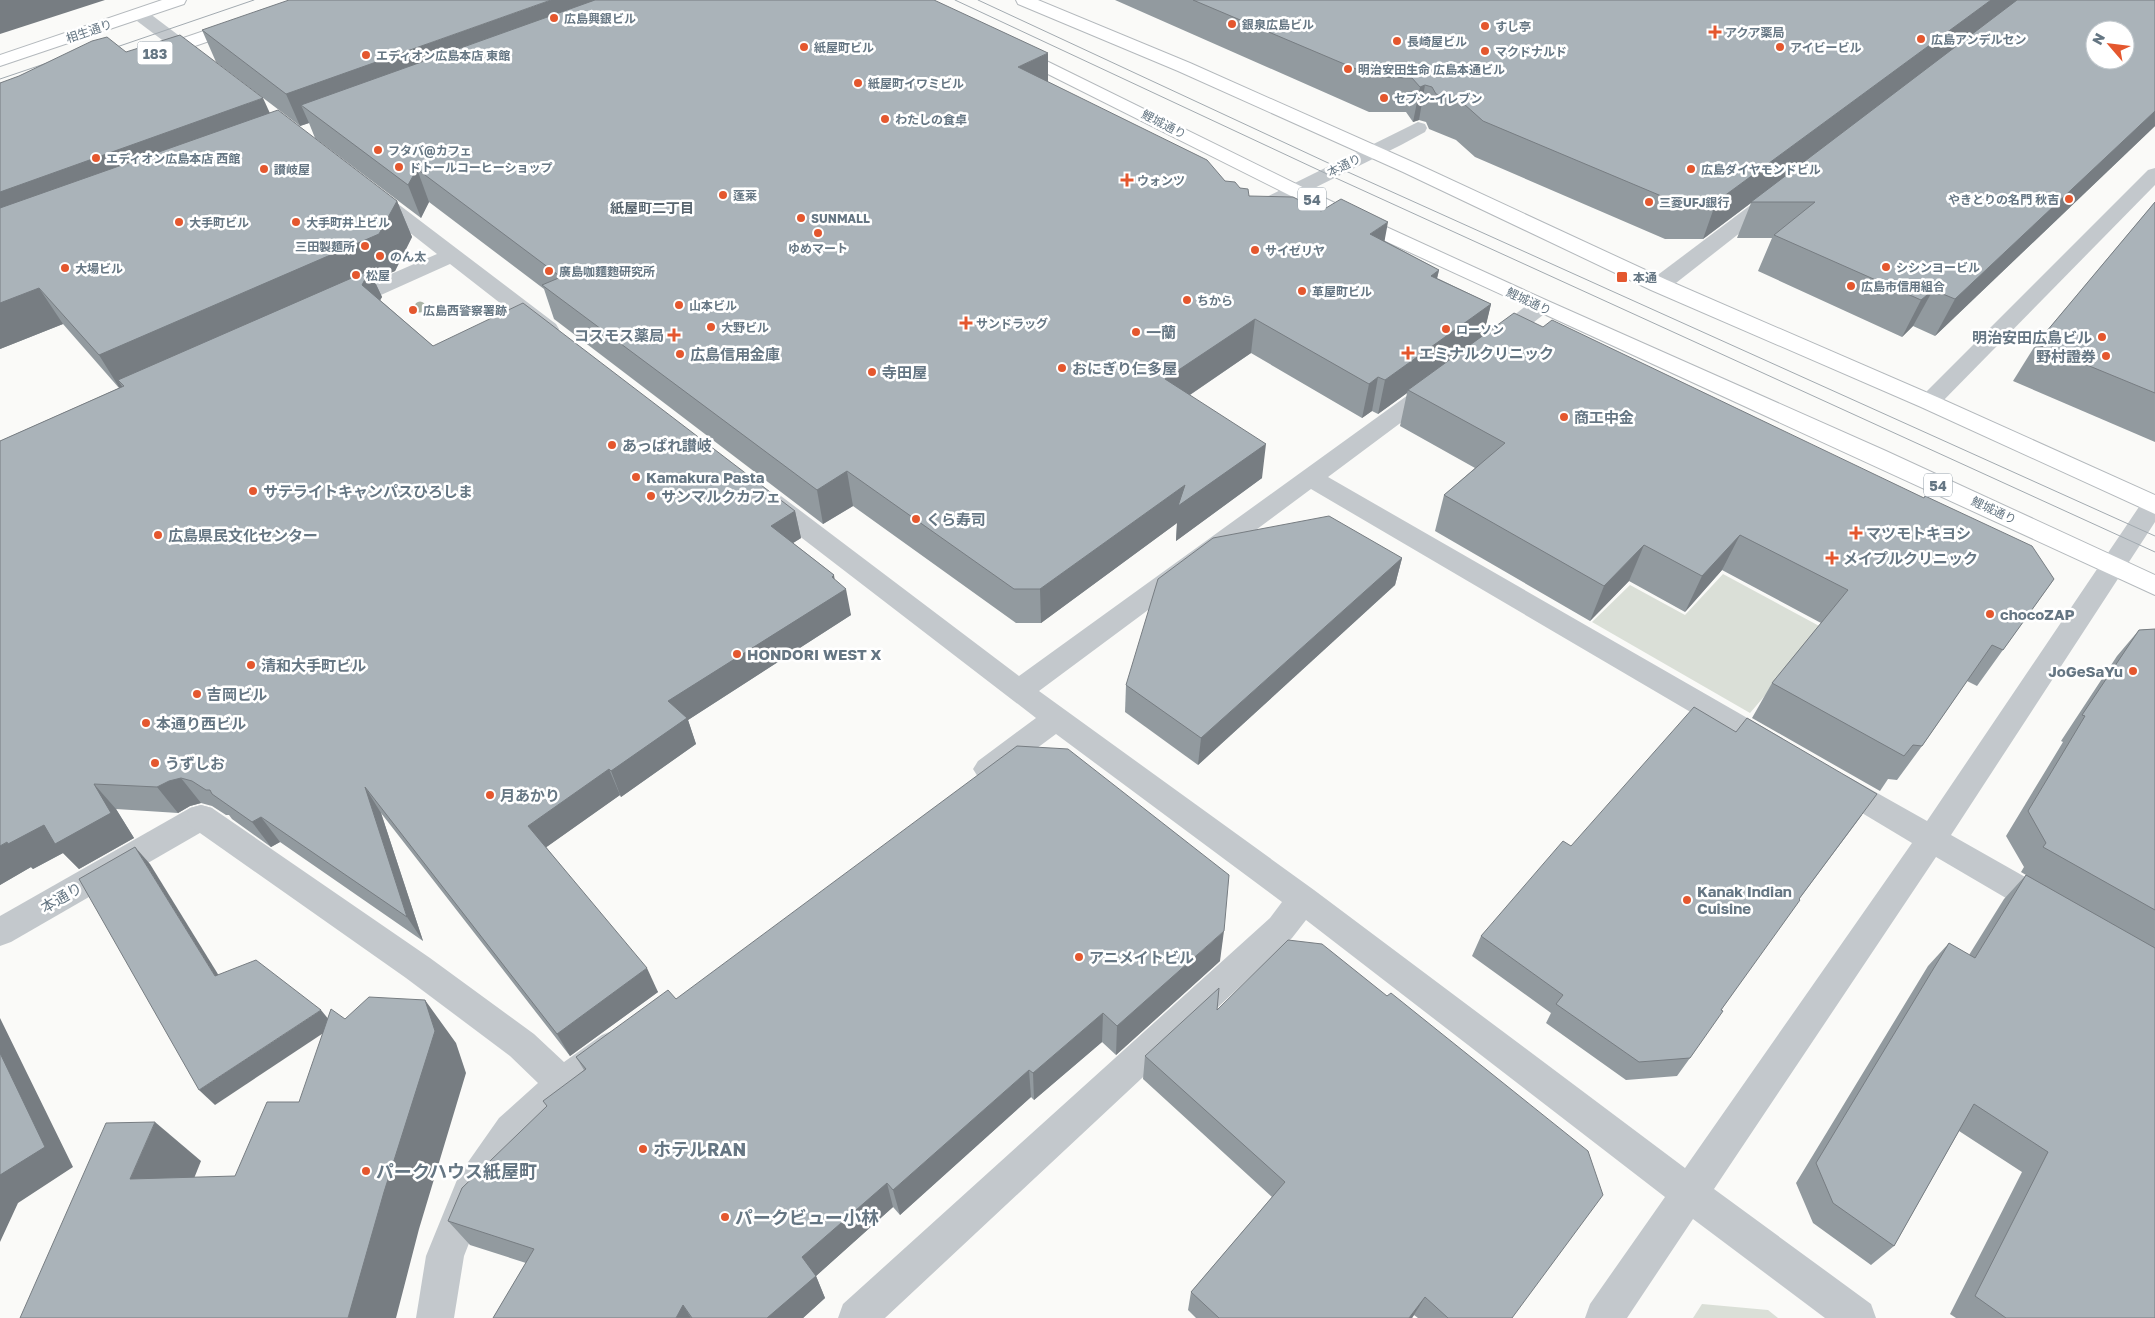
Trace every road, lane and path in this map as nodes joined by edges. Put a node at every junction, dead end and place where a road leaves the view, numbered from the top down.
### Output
1 (178, 0) edge
2 (311, 0) edge
3 (1024, 0) edge
4 (139, 14) junction
5 (998, 42) edge
6 (180, 45) junction
7 (137, 59) edge
8 (0, 61) edge
9 (221, 76) edge
10 (1418, 128) edge
11 (1372, 152) junction
12 (2155, 174) edge
13 (350, 177) edge
14 (1788, 185) edge
15 (1294, 190) junction
16 (1244, 216) edge
17 (452, 255) junction
18 (1659, 285) junction
19 (1540, 306) junction
20 (322, 313) edge
21 (567, 344) edge
22 (1476, 356) edge
23 (1453, 373) edge
24 (1930, 402) junction
25 (1311, 478) junction
26 (747, 483) edge
27 (2155, 504) edge
28 (2114, 566) junction
29 (2155, 586) edge
30 (1019, 691) junction
31 (1057, 718) junction
32 (1792, 758) edge
33 (1818, 773) edge
34 (966, 785) edge
35 (1932, 838) junction
36 (1303, 900) junction
37 (2071, 919) edge
38 (0, 932) edge
39 (634, 1031) edge
40 (563, 1084) junction
41 (1689, 1193) junction
42 (435, 1318) edge
43 (857, 1318) edge
44 (1604, 1318) edge
45 (1857, 1318) edge

1 - 4 highway, 相生通り
2 - 6 highway, 183
3 - 11 highway
4 - 6 street
4 - 8 highway, 相生通り
5 - 15 highway, 鯉城通り / 54
6 - 7 highway, 183
6 - 9 street
10 - 11 street, 本通り
11 - 15 street, 本通り
11 - 18 highway
12 - 24 street
13 - 17 street
14 - 18 street
15 - 16 street, 本通り
15 - 19 highway, 鯉城通り / 54
17 - 20 street
17 - 21 street
18 - 24 highway
19 - 22 street
19 - 28 highway, 鯉城通り / 54
23 - 25 street
24 - 27 highway
25 - 30 street
25 - 32 street
26 - 30 street
27 - 28 street
28 - 29 highway, 鯉城通り / 54
28 - 35 street
30 - 31 street
31 - 34 street
31 - 36 street
33 - 35 street
35 - 37 street
35 - 41 street
36 - 41 street
36 - 43 street
38 - 40 street, 本通り
39 - 40 street
40 - 42 street
41 - 44 street
41 - 45 street

